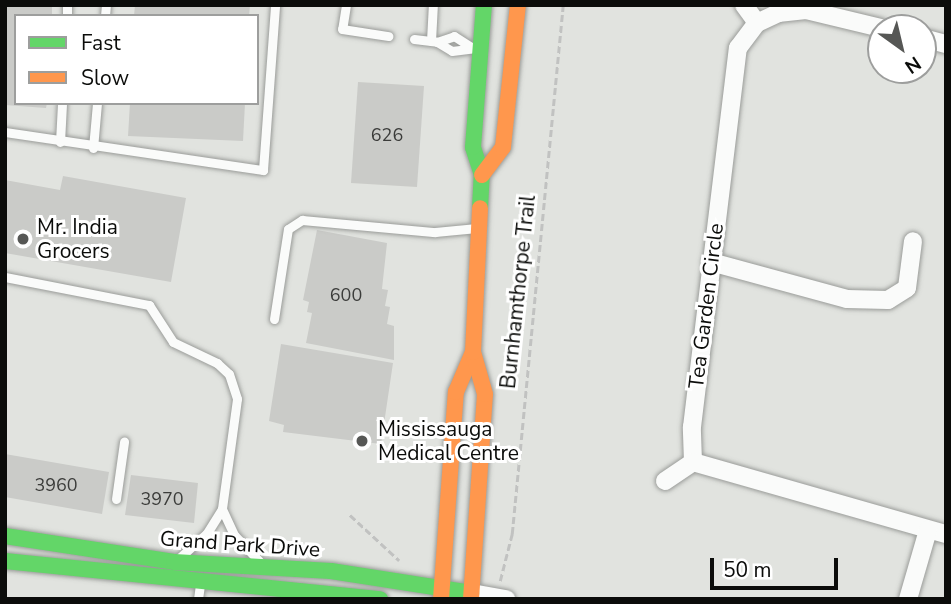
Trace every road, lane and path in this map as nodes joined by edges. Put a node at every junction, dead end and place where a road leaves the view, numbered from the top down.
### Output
1 (275, 5) edge
2 (346, 5) edge
3 (433, 5) edge
4 (484, 5) edge
5 (518, 5) edge
6 (563, 5) edge
7 (744, 5) edge
8 (757, 23) junction
9 (867, 25) edge
10 (388, 36) dead end
11 (414, 39) dead end
12 (434, 42) junction
13 (475, 48) junction
14 (62, 105) edge
15 (97, 105) edge
16 (5, 132) edge
17 (60, 142) junction
18 (93, 148) junction
19 (482, 175) junction
20 (479, 228) junction
21 (913, 241) dead end
22 (711, 262) junction
23 (5, 277) edge
24 (274, 319) dead end
25 (473, 352) junction
26 (124, 442) dead end
27 (693, 462) junction
28 (665, 481) dead end
29 (116, 499) dead end
30 (222, 509) junction
31 (350, 515) dead end
32 (937, 532) edge
33 (5, 536) edge
34 (5, 561) edge
35 (174, 562) junction
36 (402, 562) dead end
37 (263, 566) junction
38 (500, 580) dead end
39 (199, 591) edge
40 (442, 593) edge
41 (471, 596) edge
42 (309, 597) edge
43 (380, 599) edge
44 (506, 599) edge
45 (908, 599) edge

1 - 18 lane
2 - 10 lane
3 - 12 lane
4 - 13 main road
5 - 19 main road
6 - 38 path, Burnhamthorpe Trail
7 - 8 street
8 - 9 street
8 - 22 street, Tea Garden Circle
11 - 12 lane
12 - 13 lane
12 - 13 lane
13 - 19 main road
14 - 17 lane
15 - 18 lane
16 - 17 lane
17 - 18 lane
19 - 20 main road
20 - 24 lane
20 - 25 main road
21 - 22 street
22 - 27 street, Tea Garden Circle
23 - 30 lane
25 - 40 main road
25 - 41 main road
26 - 29 lane
27 - 28 street
27 - 32 street
30 - 35 lane
30 - 37 lane
31 - 36 path
32 - 45 street
33 - 35 main road, Grand Park Drive
34 - 39 main road, Grand Park Drive
35 - 37 main road, Grand Park Drive
37 - 40 main road, Grand Park Drive
39 - 42 main road, Grand Park Drive
40 - 41 main road, Grand Park Drive
41 - 44 street
42 - 43 main road, Grand Park Drive

